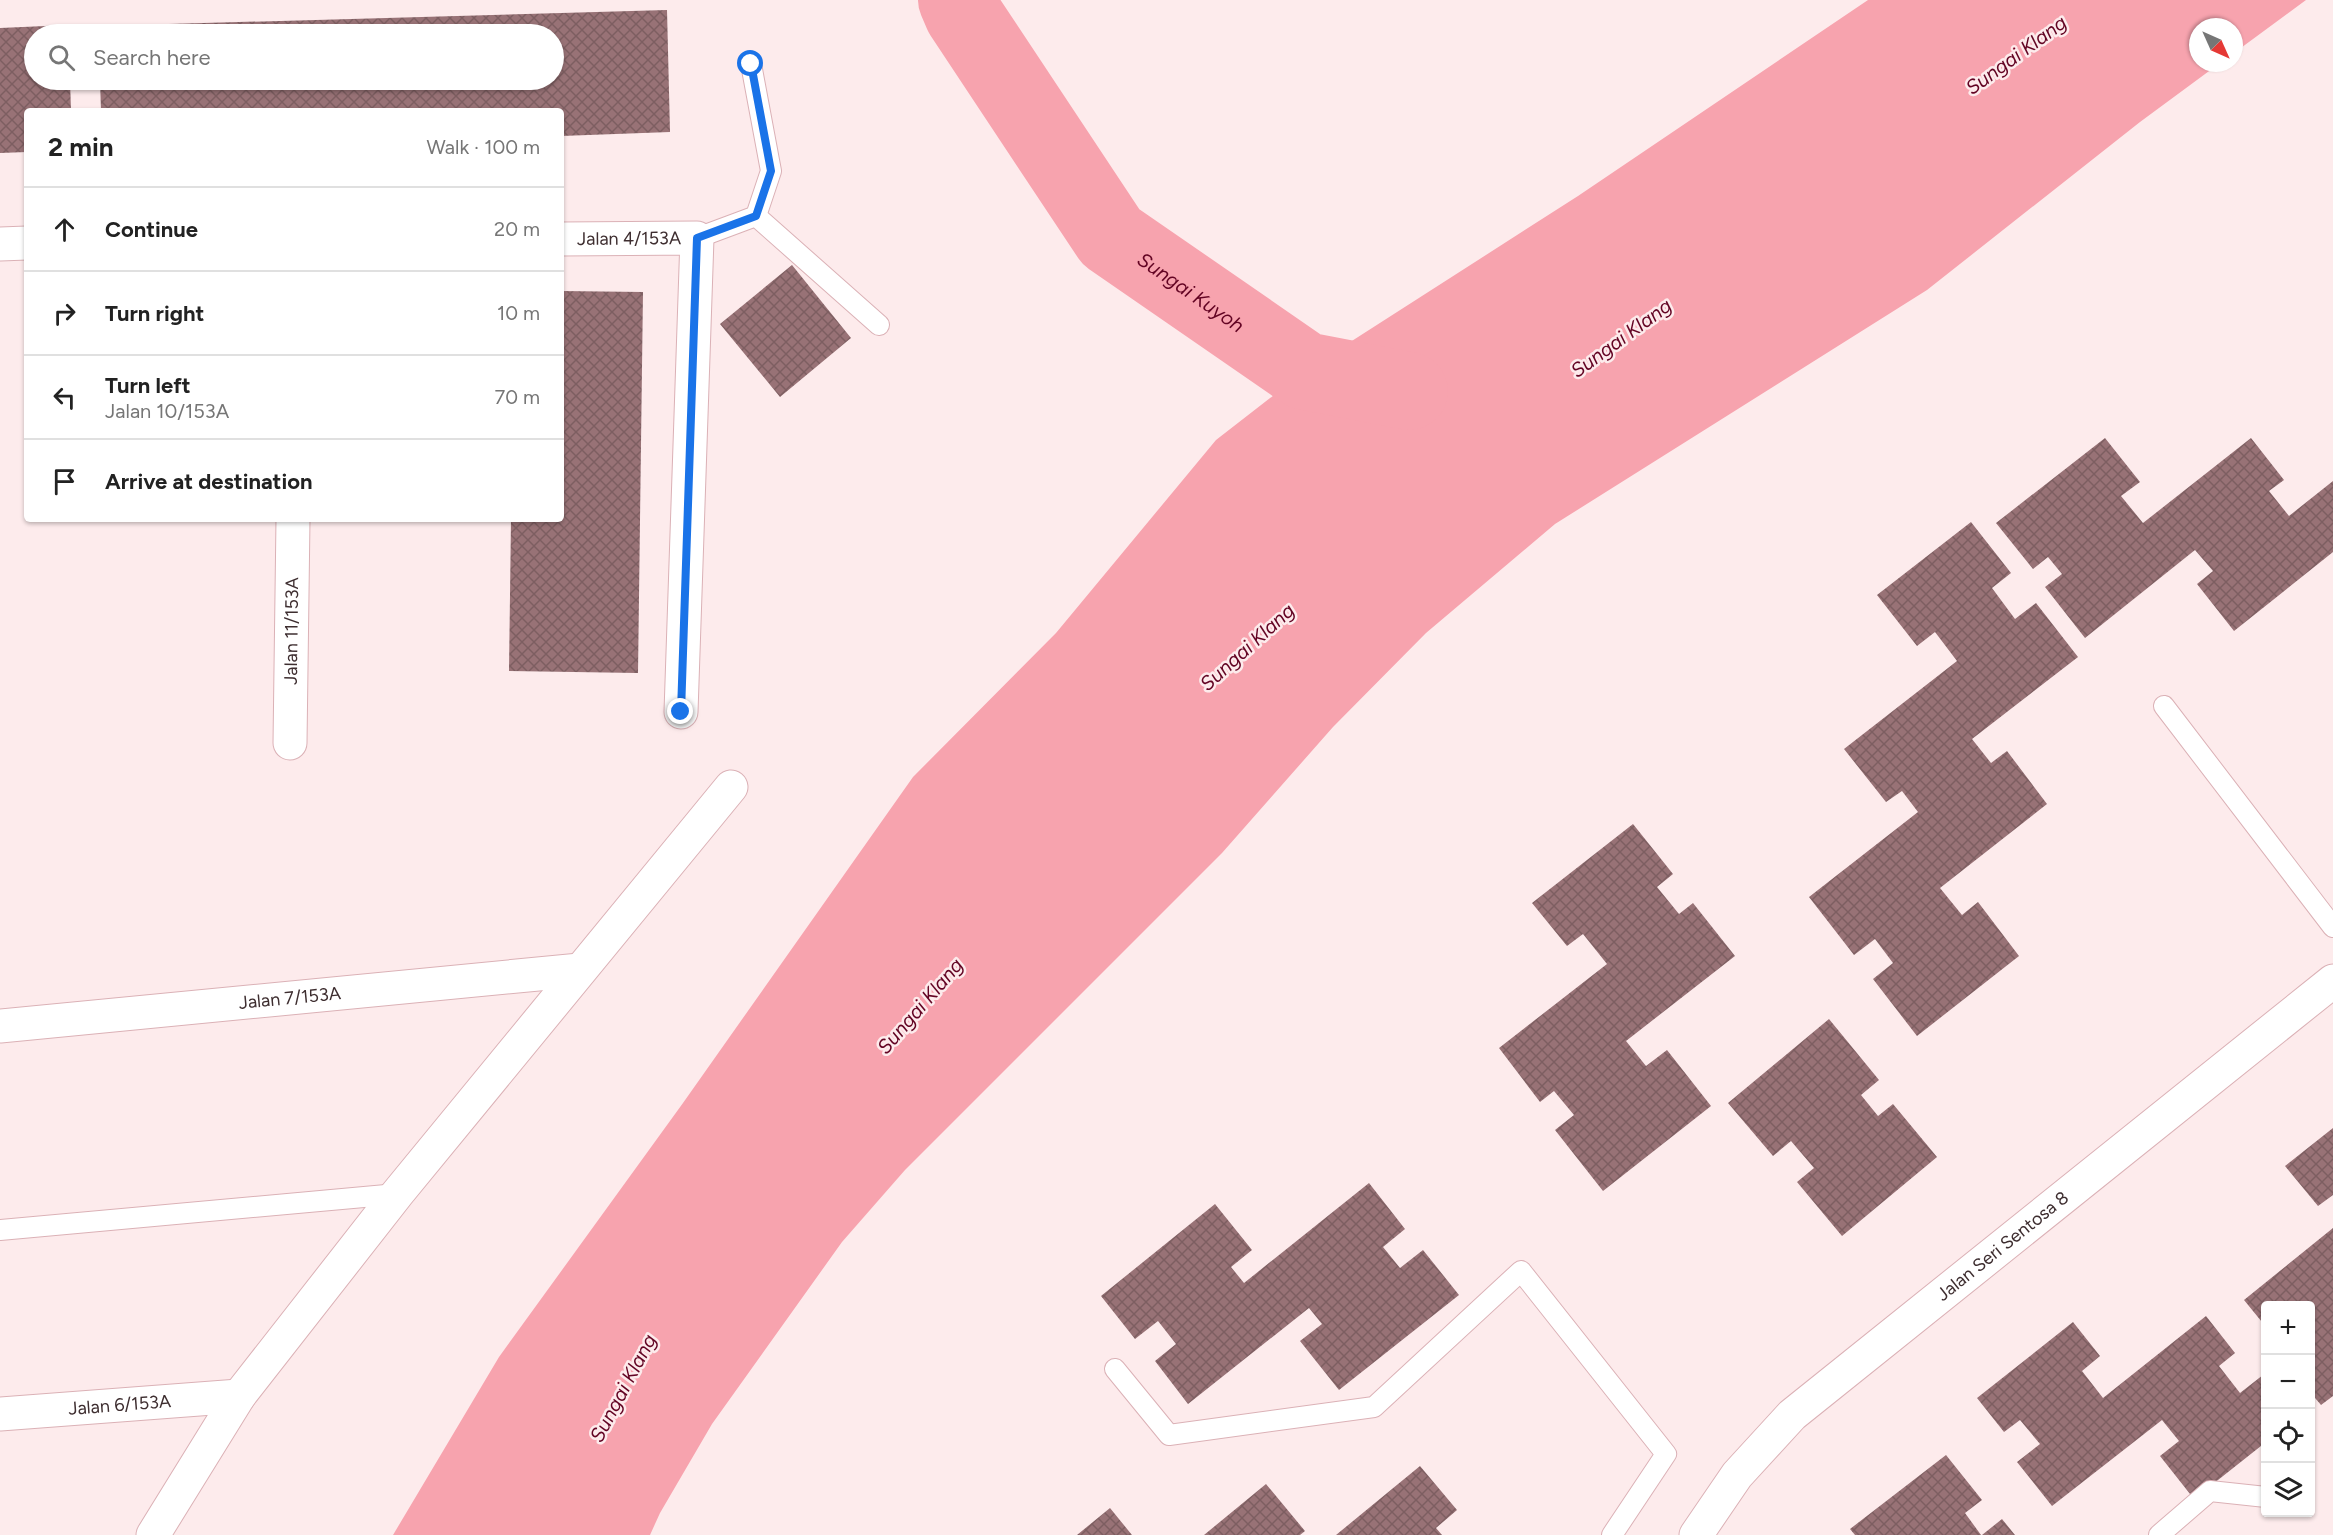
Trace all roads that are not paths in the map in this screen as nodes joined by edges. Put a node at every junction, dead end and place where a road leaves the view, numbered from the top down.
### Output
1 (751, 64) dead end
2 (756, 216) junction
3 (697, 238) junction
4 (564, 239) edge
5 (24, 243) edge
6 (0, 244) edge
7 (879, 325) dead end
8 (293, 522) edge
9 (2164, 706) dead end
10 (681, 712) dead end
11 (290, 743) dead end
12 (731, 786) dead end
13 (2333, 927) edge
14 (580, 970) junction
15 (2333, 981) edge
16 (0, 1026) edge
17 (397, 1194) junction
18 (0, 1230) edge
19 (1115, 1369) dead end
20 (239, 1396) junction
21 (0, 1414) edge
22 (2261, 1497) edge
23 (153, 1535) edge
24 (1612, 1535) edge
25 (1696, 1535) edge
26 (2159, 1535) edge

1 - 2 lane
2 - 3 lane
2 - 7 lane
3 - 4 street, Jalan 4/153A
3 - 10 street
5 - 6 street
8 - 11 street, Jalan 11/153A
9 - 13 lane
12 - 14 street
14 - 16 street, Jalan 7/153A
14 - 17 street
15 - 25 street, Jalan Seri Sentosa 8
17 - 18 lane
17 - 20 street
19 - 24 lane
20 - 21 street, Jalan 6/153A
20 - 23 street
22 - 26 lane

